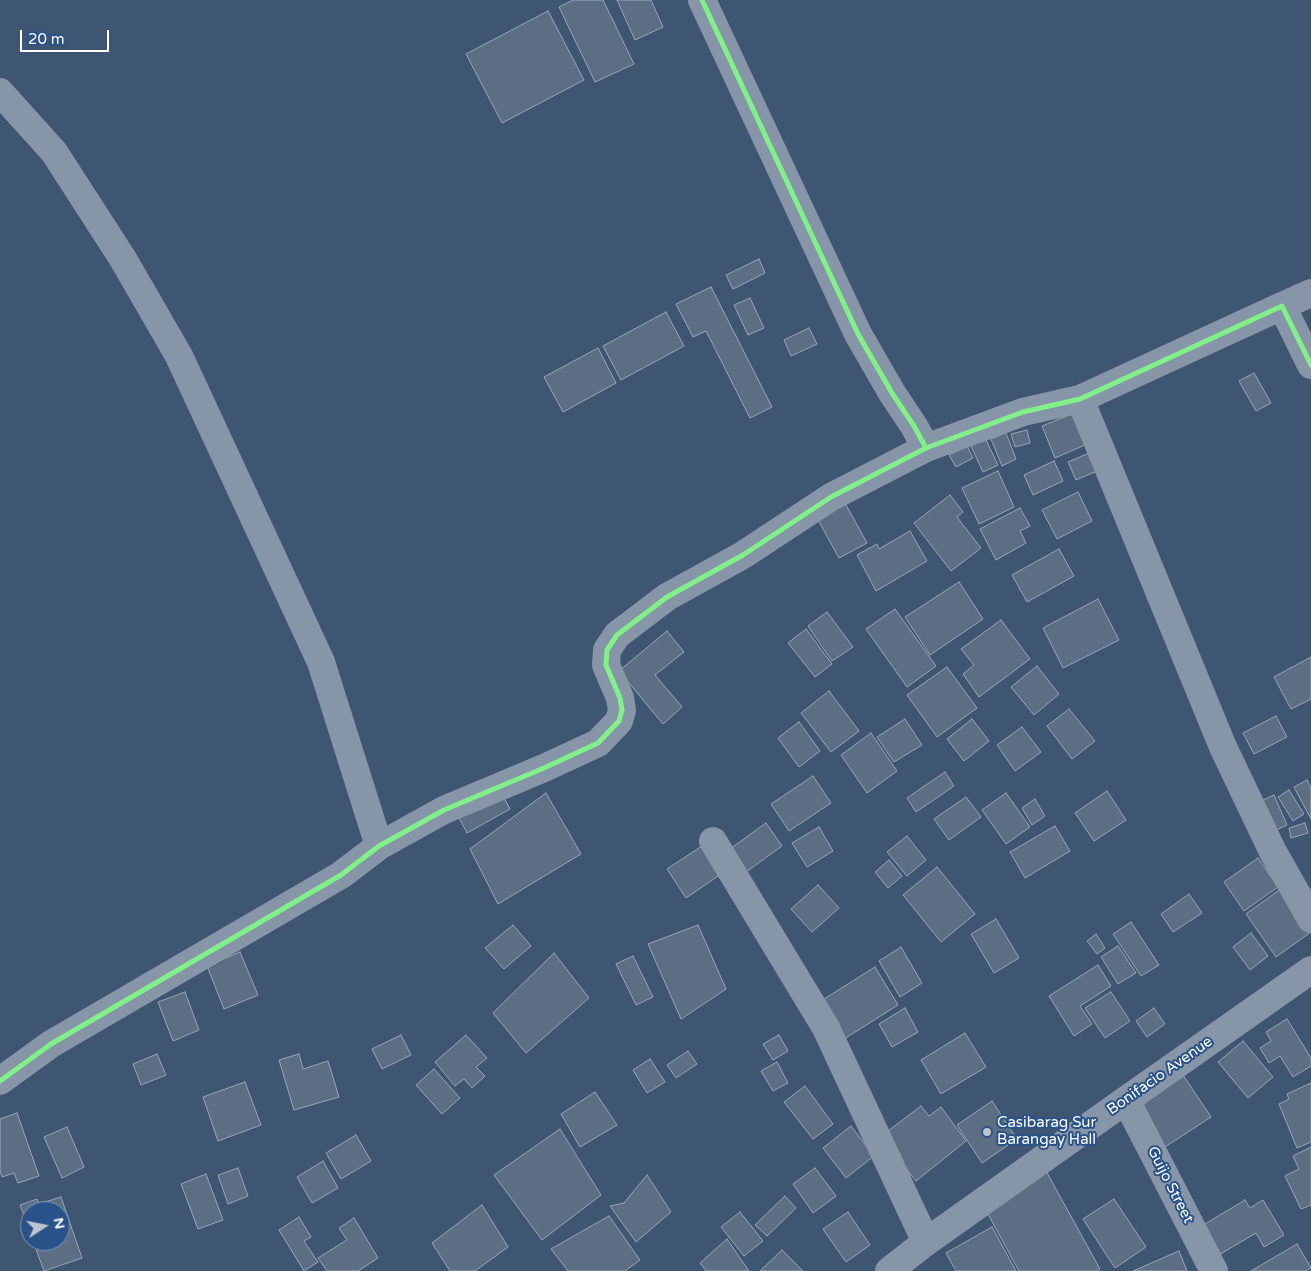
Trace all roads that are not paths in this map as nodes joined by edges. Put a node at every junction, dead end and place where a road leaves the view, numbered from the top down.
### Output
1 (702, 0) edge
2 (0, 92) edge
3 (1311, 293) edge
4 (1282, 306) junction
5 (1311, 365) edge
6 (1080, 399) junction
7 (926, 448) junction
8 (713, 841) dead end
9 (380, 846) junction
10 (1311, 919) edge
11 (1311, 970) edge
12 (0, 1081) edge
13 (1126, 1100) junction
14 (926, 1242) junction
15 (889, 1271) edge
16 (1214, 1271) edge

1 - 7 street
2 - 9 street
3 - 4 street
4 - 5 street
4 - 6 street
6 - 7 street
6 - 10 street
7 - 9 street
8 - 14 street
9 - 12 street
11 - 13 street, Bonifacio Avenue
13 - 14 street, Bonifacio Avenue
13 - 16 street, Guijo Street
14 - 15 street, Bonifacio Avenue

